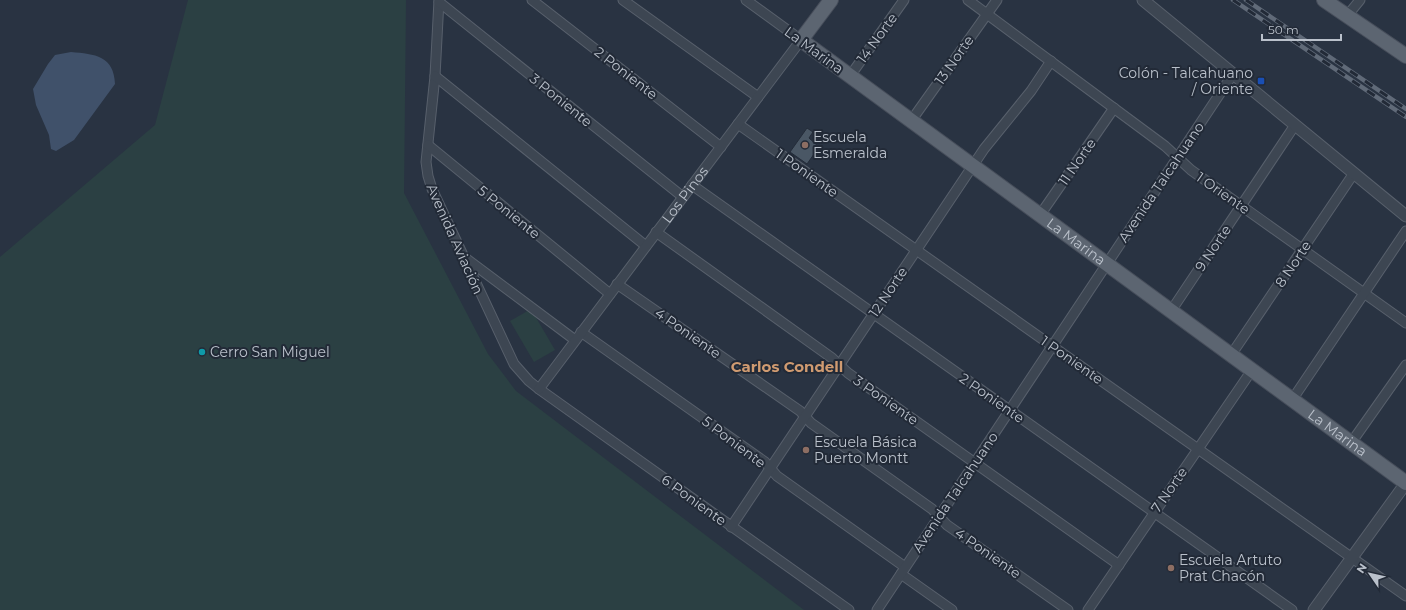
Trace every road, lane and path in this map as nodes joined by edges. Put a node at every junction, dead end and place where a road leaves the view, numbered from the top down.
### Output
1 (532, 0) edge
2 (623, 0) edge
3 (746, 0) edge
4 (831, 0) edge
5 (904, 0) edge
6 (968, 0) edge
7 (997, 0) edge
8 (1143, 0) edge
9 (1324, 0) edge
10 (1360, 0) edge
11 (439, 1) edge
12 (987, 14) junction
13 (1347, 16) junction
14 (801, 40) junction
15 (1406, 56) edge
16 (1051, 61) junction
17 (1233, 74) junction
18 (434, 76) junction
19 (850, 76) junction
20 (758, 97) junction
21 (1114, 108) junction
22 (911, 121) junction
23 (738, 124) junction
24 (1296, 125) junction
25 (428, 145) junction
26 (721, 147) junction
27 (1177, 158) junction
28 (972, 166) junction
29 (1354, 173) junction
30 (692, 185) junction
31 (682, 198) junction
32 (1241, 206) junction
33 (1040, 215) junction
34 (1406, 216) edge
35 (656, 232) junction
36 (1406, 232) edge
37 (646, 246) junction
38 (1303, 249) junction
39 (916, 250) junction
40 (462, 256) junction
41 (1107, 264) junction
42 (618, 284) junction
43 (1364, 293) junction
44 (610, 294) junction
45 (1171, 311) junction
46 (874, 314) junction
47 (1406, 323) edge
48 (582, 332) junction
49 (575, 340) junction
50 (1052, 346) junction
51 (1231, 355) junction
52 (839, 365) junction
53 (1406, 365) edge
54 (1252, 370) junction
55 (539, 389) junction
56 (1292, 400) junction
57 (1010, 410) junction
58 (805, 416) junction
59 (1351, 443) junction
60 (1198, 449) junction
61 (975, 463) junction
62 (770, 468) junction
63 (1406, 483) edge
64 (1154, 512) junction
65 (939, 516) junction
66 (731, 526) junction
67 (1352, 558) junction
68 (1119, 565) junction
69 (903, 571) junction
70 (1406, 596) edge
71 (849, 610) edge
72 (877, 610) edge
73 (952, 610) edge
74 (1068, 610) edge
75 (1088, 610) edge
76 (1292, 610) edge
77 (1314, 610) edge

1 - 26 street, 2 Poniente
2 - 20 street
3 - 14 street, La Marina
4 - 14 main road, Los Pinos
5 - 19 street, 14 Norte
6 - 12 street, 1 Oriente
7 - 12 street, 13 Norte
8 - 17 street
9 - 13 main road
10 - 13 street
11 - 18 street, Avenida Aviación
11 - 31 street, 3 Poniente
12 - 16 street, 1 Oriente
12 - 22 street, 13 Norte
13 - 15 main road
14 - 19 main road, La Marina
14 - 20 street, Los Pinos
16 - 21 street, 1 Oriente
16 - 28 street, 12 Norte
17 - 24 street
17 - 27 street, Avenida Talcahuano
18 - 25 street, Avenida Aviación
18 - 37 street
19 - 22 main road, La Marina
20 - 23 street, Los Pinos
21 - 27 street, 1 Oriente
21 - 33 street, 11 Norte
22 - 28 main road, La Marina
23 - 26 street, Los Pinos
23 - 39 street, 1 Poniente
24 - 29 street
24 - 32 street, 9 Norte
25 - 40 street, Avenida Aviación
25 - 44 street, 5 Poniente
26 - 30 street, Los Pinos
27 - 32 street, 1 Oriente
27 - 41 street, Avenida Talcahuano
28 - 33 main road, La Marina
28 - 39 street, 12 Norte
29 - 34 street
29 - 38 street, 8 Norte
30 - 31 street, Los Pinos
30 - 46 street, 2 Poniente
31 - 35 street, Los Pinos
32 - 38 street, 1 Oriente
32 - 45 street, 9 Norte
33 - 41 main road, La Marina
35 - 37 street, Los Pinos
35 - 52 street, 3 Poniente
36 - 43 street
37 - 42 street, Los Pinos
38 - 43 street, 1 Oriente
38 - 51 street, 8 Norte
39 - 46 street, 12 Norte
39 - 50 street, 1 Poniente
40 - 49 street
40 - 55 street, Avenida Aviación
41 - 45 main road, La Marina
41 - 50 street, Avenida Talcahuano
42 - 44 street, Los Pinos
42 - 58 street, 4 Poniente
43 - 47 street, 1 Oriente
43 - 56 street
44 - 48 street, Los Pinos
45 - 51 main road, La Marina
46 - 52 street, 12 Norte
46 - 57 street, 2 Poniente
48 - 49 street, Los Pinos
48 - 62 street, 5 Poniente
49 - 55 street, Los Pinos
50 - 57 street, Avenida Talcahuano
50 - 60 street, 1 Poniente
51 - 54 main road, La Marina
52 - 58 street, 12 Norte
52 - 61 street, 3 Poniente
53 - 59 street
54 - 56 main road, La Marina
54 - 60 street, 7 Norte
55 - 66 street, 6 Poniente
56 - 59 main road, La Marina
57 - 61 street, Avenida Talcahuano
57 - 64 street, 2 Poniente
58 - 62 street, 12 Norte
58 - 65 street, 4 Poniente
59 - 63 main road, La Marina
60 - 64 street, 7 Norte
60 - 67 street, 1 Poniente
61 - 65 street, Avenida Talcahuano
61 - 68 street, 3 Poniente
62 - 66 street, 12 Norte
62 - 69 street, 5 Poniente
63 - 67 street
64 - 68 street, 7 Norte
64 - 76 street, 2 Poniente
65 - 69 street, Avenida Talcahuano
65 - 74 street, 4 Poniente
66 - 71 street, 6 Poniente
67 - 70 street, 1 Poniente
67 - 77 street
68 - 75 street, 7 Norte
69 - 72 street, Avenida Talcahuano
69 - 73 street, 5 Poniente

